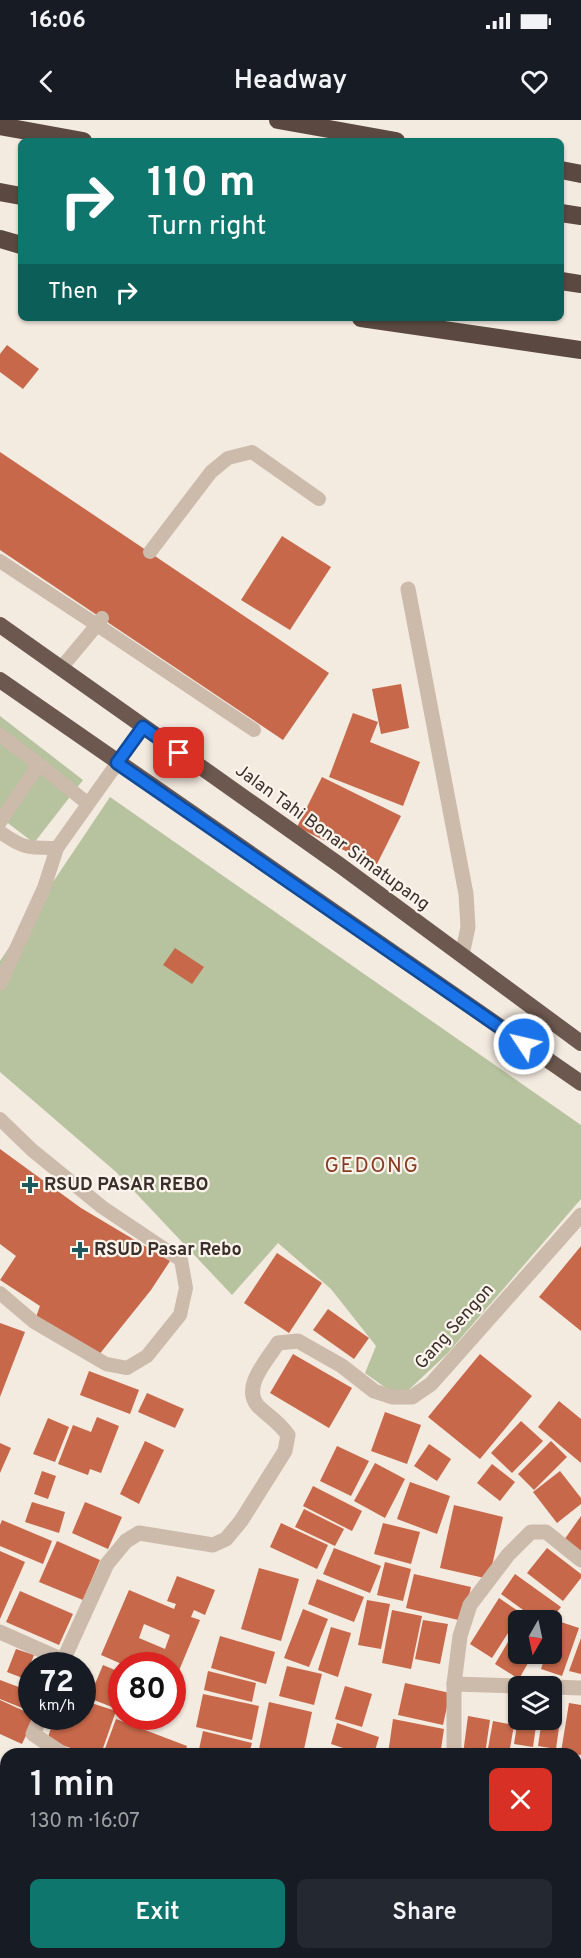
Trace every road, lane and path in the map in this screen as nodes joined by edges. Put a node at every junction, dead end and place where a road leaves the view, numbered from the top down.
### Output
1 (278, 120) edge
2 (0, 126) edge
3 (66, 138) edge
4 (379, 138) edge
5 (564, 171) edge
6 (581, 174) edge
7 (0, 192) edge
8 (18, 195) edge
9 (564, 213) edge
10 (581, 216) edge
11 (0, 239) edge
12 (18, 244) edge
13 (564, 281) edge
14 (581, 284) edge
15 (382, 321) edge
16 (581, 350) edge
17 (319, 499) dead end
18 (150, 552) dead end
19 (0, 561) edge
20 (408, 589) dead end
21 (99, 621) junction
22 (0, 625) edge
23 (61, 669) junction
24 (0, 680) edge
25 (143, 727) junction
26 (254, 730) dead end
27 (0, 735) edge
28 (36, 762) junction
29 (117, 763) junction
30 (87, 803) junction
31 (0, 822) edge
32 (0, 832) edge
33 (57, 848) junction
34 (462, 955) junction
35 (0, 984) edge
36 (581, 1043) edge
37 (581, 1083) edge
38 (0, 1119) edge
39 (581, 1215) edge
40 (0, 1293) edge
41 (581, 1560) edge
42 (0, 1632) edge
43 (40, 1652) edge
44 (67, 1652) edge
45 (454, 1684) junction
46 (508, 1686) edge
47 (562, 1687) edge
48 (581, 1688) edge
49 (35, 1730) edge
50 (54, 1748) edge
51 (454, 1748) edge

1 - 4 highway
2 - 3 highway
5 - 6 highway
7 - 8 highway
9 - 10 highway
11 - 12 highway
13 - 14 highway
15 - 16 highway
17 - 18 lane
19 - 21 lane
20 - 34 street
21 - 23 lane
21 - 26 lane
22 - 23 highway, Jalan Tahi Bonar Simatupang
23 - 25 highway, Jalan Tahi Bonar Simatupang
24 - 29 highway
25 - 29 lane
25 - 34 highway, Jalan Tahi Bonar Simatupang
27 - 28 lane
28 - 30 lane
28 - 31 lane
29 - 30 lane
29 - 37 highway
30 - 33 lane
32 - 33 lane
33 - 35 lane
34 - 36 highway, Jalan Tahi Bonar Simatupang
38 - 40 lane
39 - 44 street, Gang Sengon
41 - 45 street
42 - 43 street
45 - 46 street
45 - 51 street
47 - 48 street
49 - 50 street

